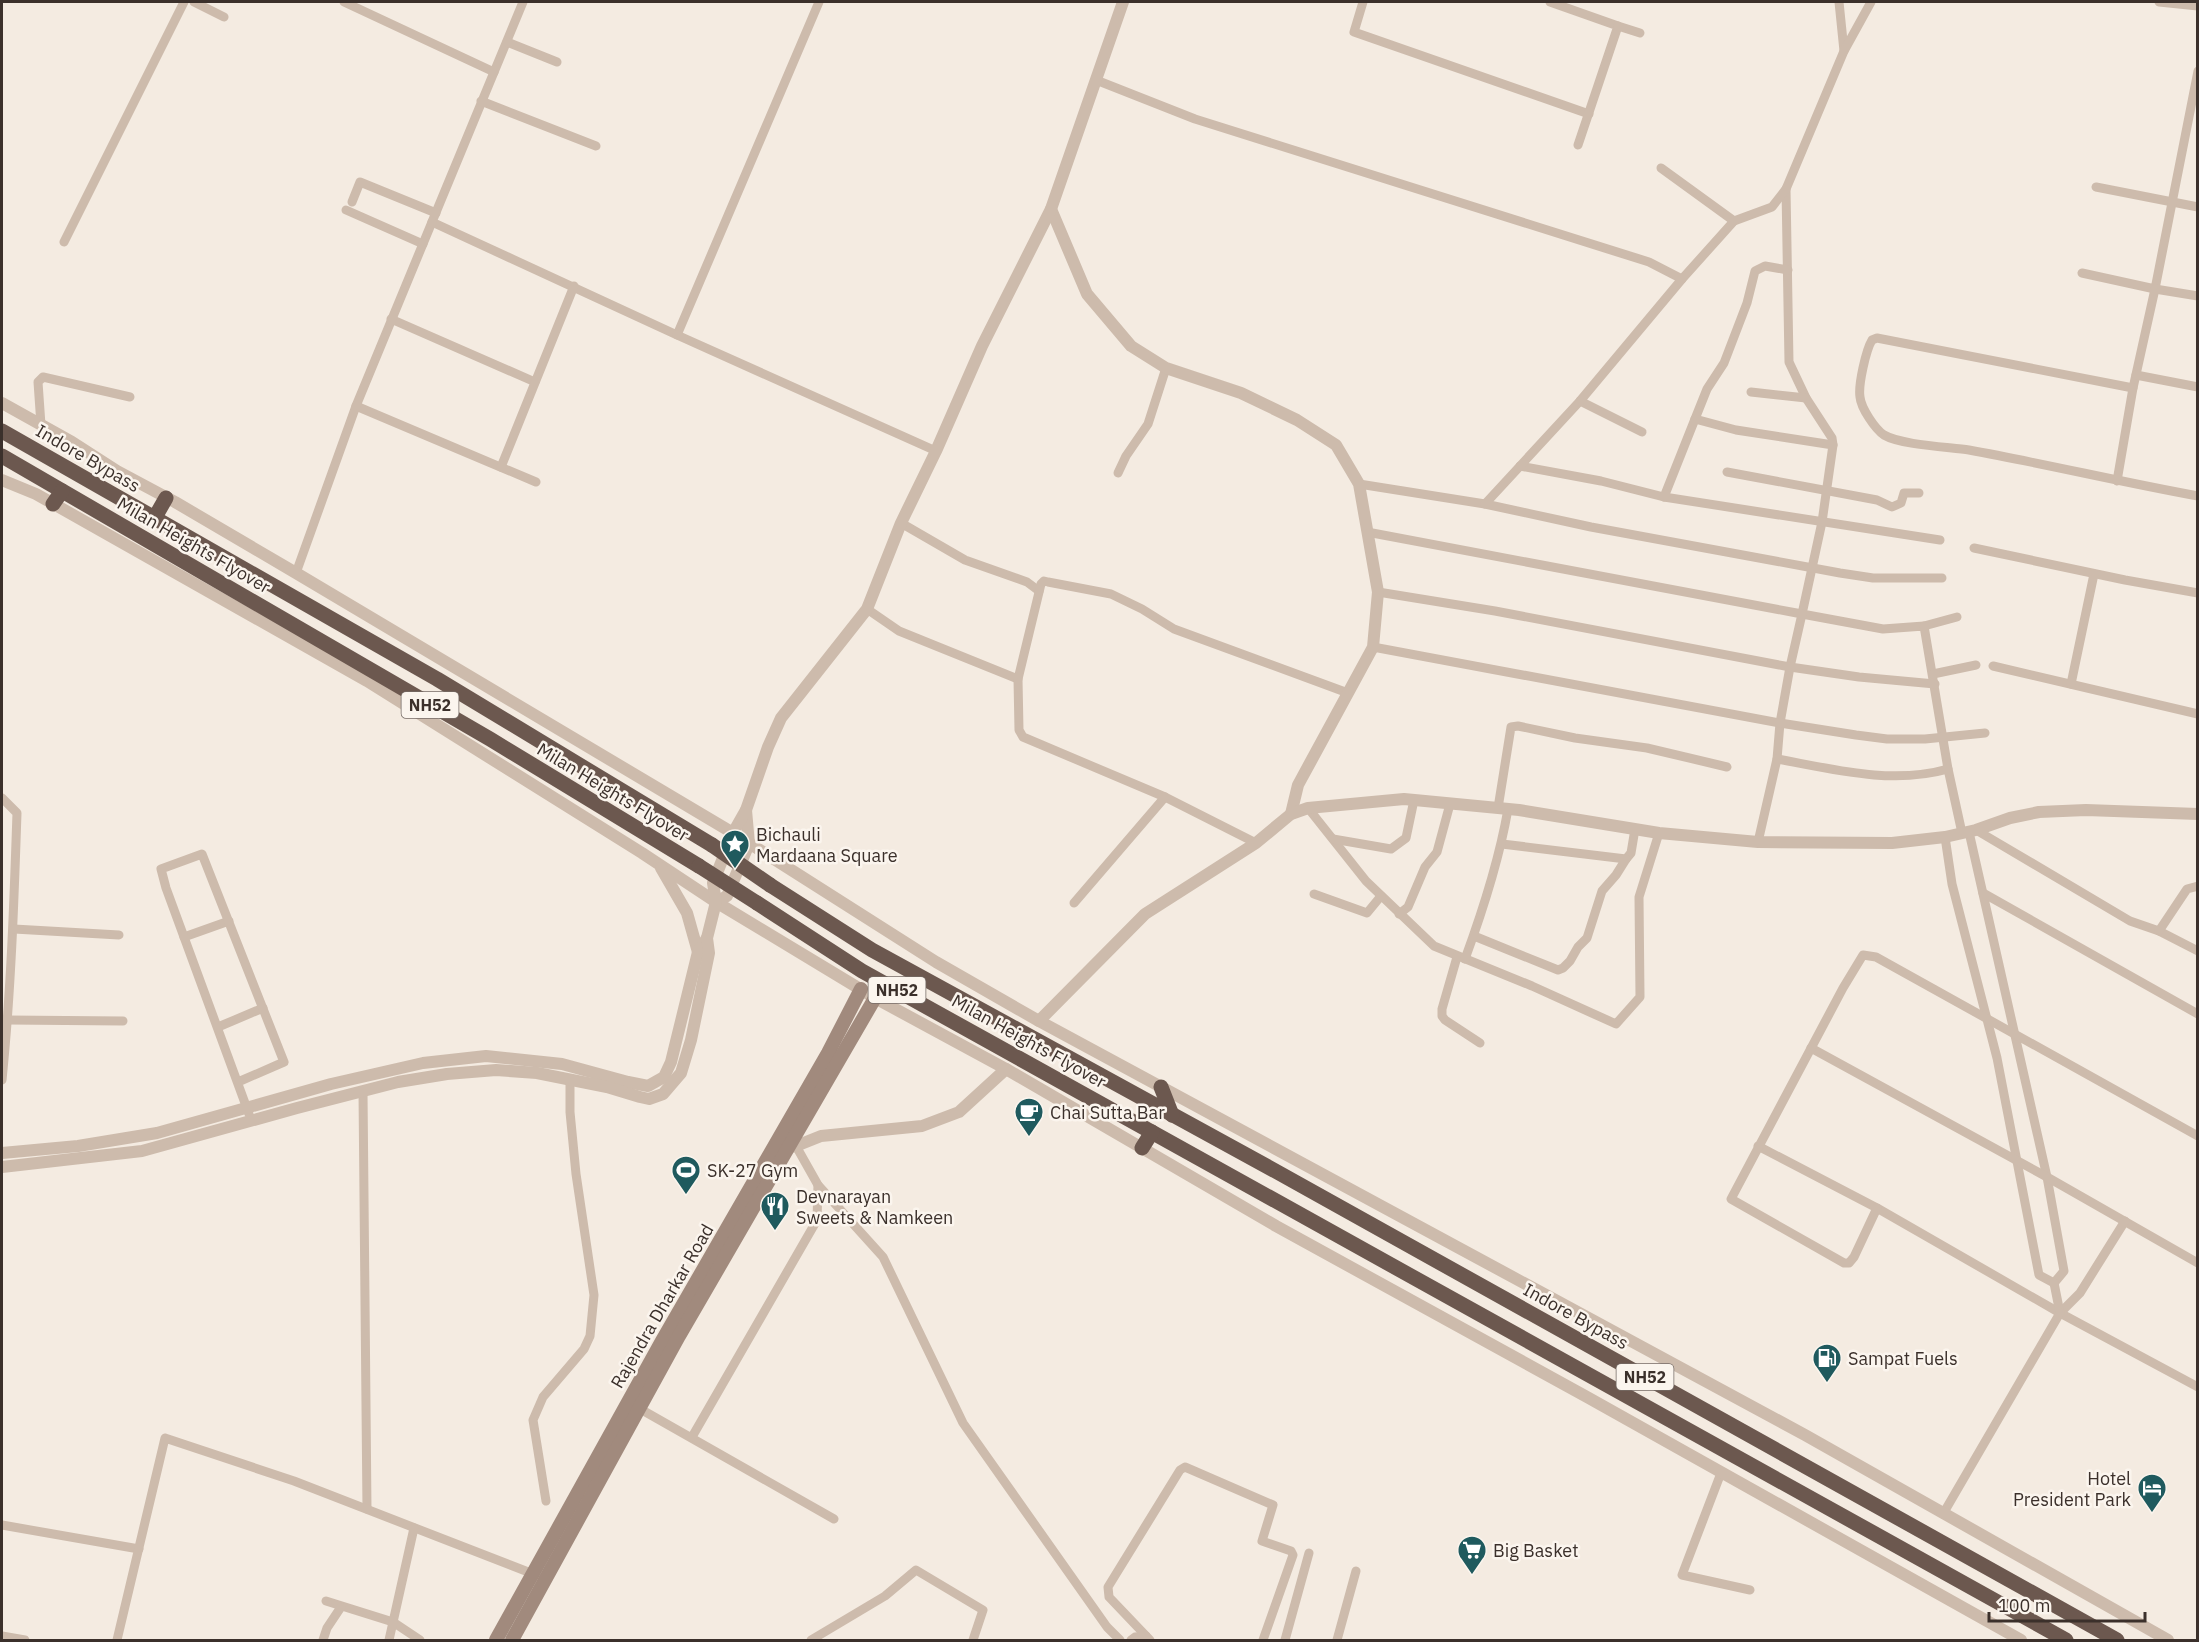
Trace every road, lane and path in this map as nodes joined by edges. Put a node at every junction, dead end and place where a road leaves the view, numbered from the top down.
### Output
1 (184, 2) edge
2 (194, 2) edge
3 (344, 2) edge
4 (523, 2) edge
5 (819, 2) edge
6 (1123, 2) edge
7 (1363, 2) edge
8 (1550, 2) edge
9 (1839, 2) edge
10 (1871, 2) edge
11 (2159, 2) edge
12 (2198, 6) edge
13 (224, 17) dead end
14 (1618, 26) junction
15 (1640, 33) dead end
16 (507, 42) junction
17 (1844, 51) junction
18 (557, 62) dead end
19 (2198, 71) edge
20 (494, 72) junction
21 (1096, 80) junction
22 (481, 101) junction
23 (1589, 114) junction
24 (2187, 123) junction
25 (2198, 126) edge
26 (1578, 145) dead end
27 (596, 146) dead end
28 (1661, 168) dead end
29 (2096, 187) dead end
30 (1786, 189) junction
31 (2172, 201) junction
32 (2198, 207) edge
33 (1051, 209) junction
34 (436, 213) junction
35 (1734, 220) junction
36 (432, 222) junction
37 (63, 242) dead end
38 (423, 244) junction
39 (1788, 270) junction
40 (2082, 273) dead end
41 (1682, 279) junction
42 (574, 286) junction
43 (2155, 290) junction
44 (2198, 296) edge
45 (391, 320) junction
46 (677, 335) junction
47 (1166, 368) junction
48 (2136, 375) junction
49 (536, 382) junction
50 (2198, 387) edge
51 (2133, 388) junction
52 (1751, 392) dead end
53 (130, 397) dead end
54 (1806, 398) junction
55 (1580, 401) junction
56 (2, 403) edge
57 (356, 406) junction
58 (1695, 419) junction
59 (41, 425) junction
60 (2, 431) edge
61 (1642, 432) dead end
62 (1833, 445) junction
63 (936, 451) junction
64 (2, 456) edge
65 (1520, 466) junction
66 (501, 467) junction
67 (1727, 472) dead end
68 (1118, 473) dead end
69 (2, 480) edge
70 (536, 482) dead end
71 (2117, 482) junction
72 (1359, 484) junction
73 (1827, 491) junction
74 (1919, 493) dead end
75 (2198, 496) edge
76 (57, 497) junction
77 (1664, 497) junction
78 (166, 498) junction
79 (1485, 504) junction
80 (154, 519) junction
81 (1821, 522) junction
82 (901, 523) junction
83 (1367, 532) junction
84 (1940, 540) dead end
85 (1974, 548) dead end
86 (1813, 568) junction
87 (296, 573) junction
88 (2094, 574) junction
89 (1942, 578) dead end
90 (1039, 591) junction
91 (1378, 592) junction
92 (2198, 593) edge
93 (867, 609) junction
94 (1802, 614) junction
95 (1957, 617) dead end
96 (1924, 626) junction
97 (1373, 647) junction
98 (1976, 665) dead end
99 (1993, 666) dead end
100 (1790, 667) junction
101 (1018, 679) junction
102 (1934, 679) junction
103 (2071, 684) junction
104 (1348, 693) junction
105 (2198, 714) edge
106 (1780, 723) junction
107 (1985, 732) dead end
108 (1942, 738) junction
109 (1777, 759) junction
110 (1727, 767) dead end
111 (1948, 769) junction
112 (1165, 797) junction
113 (2, 798) edge
114 (1414, 800) junction
115 (1450, 804) junction
116 (1308, 808) junction
117 (1503, 809) junction
118 (746, 810) junction
119 (1291, 814) junction
120 (2198, 814) edge
121 (1635, 829) junction
122 (1969, 832) junction
123 (733, 833) junction
124 (1659, 833) junction
125 (1945, 837) junction
126 (1333, 839) junction
127 (1758, 842) junction
128 (1256, 843) junction
129 (749, 844) junction
130 (1502, 844) junction
131 (1626, 859) junction
132 (659, 865) junction
133 (2198, 886) edge
134 (1983, 893) junction
135 (1314, 894) dead end
136 (1381, 896) junction
137 (716, 902) junction
138 (1074, 903) dead end
139 (1399, 914) junction
140 (228, 921) junction
141 (14, 929) junction
142 (2159, 931) junction
143 (119, 935) dead end
144 (1474, 936) junction
145 (184, 937) junction
146 (707, 938) junction
147 (698, 951) junction
148 (2198, 951) edge
149 (1461, 958) junction
150 (861, 989) junction
151 (875, 998) junction
152 (263, 1008) junction
153 (2198, 1014) edge
154 (8, 1020) junction
155 (123, 1021) dead end
156 (1038, 1021) junction
157 (1989, 1021) junction
158 (218, 1027) junction
159 (2014, 1034) junction
160 (1480, 1043) dead end
161 (1811, 1048) junction
162 (1006, 1070) junction
163 (570, 1079) junction
164 (2, 1080) edge
165 (238, 1082) junction
166 (340, 1082) junction
167 (1161, 1087) junction
168 (363, 1092) junction
169 (344, 1096) junction
170 (247, 1108) junction
171 (1172, 1115) junction
172 (252, 1121) junction
173 (1152, 1132) junction
174 (2198, 1136) edge
175 (1758, 1146) junction
176 (786, 1147) junction
177 (1142, 1148) junction
178 (86, 1151) junction
179 (2, 1153) edge
180 (2016, 1161) junction
181 (2, 1167) edge
182 (2047, 1177) junction
183 (818, 1185) junction
184 (1877, 1208) junction
185 (2125, 1221) junction
186 (2198, 1263) edge
187 (2054, 1283) junction
188 (2060, 1313) junction
189 (2198, 1387) edge
190 (634, 1405) junction
191 (692, 1437) junction
192 (1721, 1473) junction
193 (546, 1501) dead end
194 (367, 1509) junction
195 (1943, 1514) junction
196 (834, 1519) dead end
197 (2, 1525) edge
198 (414, 1528) junction
199 (139, 1549) junction
200 (1309, 1553) dead end
201 (1356, 1571) dead end
202 (533, 1574) junction
203 (545, 1582) junction
204 (1750, 1590) dead end
205 (326, 1601) dead end
206 (341, 1606) junction
207 (393, 1622) junction
208 (2, 1636) edge
209 (1147, 1639) edge
210 (25, 1641) edge
211 (117, 1641) edge
212 (323, 1641) edge
213 (389, 1641) edge
214 (420, 1641) edge
215 (496, 1641) edge
216 (512, 1641) edge
217 (811, 1641) edge
218 (973, 1641) edge
219 (1120, 1641) edge
220 (1131, 1641) edge
221 (1263, 1641) edge
222 (1285, 1641) edge
223 (1337, 1641) edge
224 (2021, 1641) edge
225 (2066, 1641) edge
226 (2117, 1641) edge
227 (2168, 1641) edge

1 - 37 street
2 - 13 street
3 - 20 street
4 - 16 street
5 - 46 street
6 - 21 street
7 - 23 street
8 - 14 street
9 - 17 street
10 - 17 street
11 - 12 street
14 - 15 street
14 - 23 street
16 - 18 street
16 - 20 street
17 - 30 street
19 - 24 street
20 - 22 street
21 - 33 street
21 - 41 street
22 - 27 street
22 - 34 street
23 - 26 street
24 - 25 street
24 - 31 street
28 - 35 street
29 - 31 street
30 - 35 street
30 - 39 street
31 - 32 street
31 - 43 street
33 - 47 street
33 - 63 street
34 - 36 street
34 - 38 street
35 - 41 street
36 - 38 street
36 - 42 street
38 - 45 street
39 - 54 street
39 - 58 street
40 - 43 street
41 - 55 street
42 - 46 street
42 - 49 street
43 - 44 street
43 - 48 street
45 - 49 street
45 - 57 street
46 - 63 street
47 - 68 street
47 - 72 street
48 - 50 street
48 - 51 street
49 - 66 street
51 - 71 street
51 - 71 street
52 - 54 street
53 - 59 street
54 - 62 street
55 - 61 street
55 - 65 street
56 - 59 street
57 - 66 street
57 - 87 street
58 - 62 street
58 - 77 street
59 - 78 street
60 - 80 highway, Indore Bypass / NH52
62 - 73 street
63 - 82 street
64 - 76 highway, Milan Heights Flyover / NH52
65 - 77 street
65 - 79 street
66 - 70 street
67 - 73 street
69 - 76 street
71 - 75 street
72 - 79 street
72 - 83 street
73 - 74 street
73 - 81 street
76 - 132 street
76 - 173 highway, Milan Heights Flyover / NH52, bridge
77 - 81 street
78 - 80 highway
78 - 87 street
79 - 86 street
80 - 171 highway, Milan Heights Flyover / NH52, bridge
81 - 84 street
81 - 86 street
82 - 90 street
82 - 93 street
83 - 91 street
83 - 94 street
85 - 88 street
86 - 89 street
86 - 94 street
87 - 123 street
88 - 92 street
88 - 103 street
90 - 101 street
90 - 104 street
91 - 97 street
91 - 100 street
93 - 101 street
93 - 118 street
94 - 96 street
94 - 100 street
95 - 96 street
96 - 102 street
97 - 104 street
97 - 106 street
98 - 102 street
99 - 103 street
100 - 102 street
100 - 106 street
101 - 112 street
102 - 108 street
103 - 105 street
104 - 119 street
106 - 108 street
106 - 109 street
107 - 108 street
108 - 111 street
109 - 111 street
109 - 127 street
110 - 117 street
111 - 122 street
112 - 128 street
112 - 138 street
113 - 141 street
114 - 115 street
114 - 116 street
114 - 126 street
115 - 117 street
115 - 139 street
116 - 119 street
116 - 126 street
117 - 121 street
117 - 130 street
118 - 123 street
118 - 129 street
119 - 128 street
120 - 122 street
121 - 124 street
121 - 131 street
122 - 125 street
122 - 134 street
122 - 142 street
123 - 129 street
123 - 137 street
124 - 127 street
124 - 149 street
125 - 127 street
125 - 157 street
126 - 136 street
128 - 156 street
129 - 137 street
129 - 156 street
130 - 131 street
130 - 144 street
131 - 144 street
132 - 137 street
132 - 147 street
133 - 142 street
134 - 153 street
134 - 159 street
135 - 136 street
136 - 139 street
137 - 146 street
137 - 150 street
139 - 149 street
140 - 145 street
140 - 145 street
140 - 152 street
141 - 143 street
141 - 154 street
142 - 148 street
144 - 149 street
145 - 158 street
146 - 147 street
146 - 163 street
147 - 166 street
149 - 160 street
150 - 151 street
150 - 176 main road, Rajendra Dharkar Road
151 - 162 street
151 - 176 main road, Rajendra Dharkar Road
152 - 158 street
152 - 165 street
154 - 155 street
154 - 164 street
156 - 167 street
157 - 159 street
157 - 161 street
157 - 180 street
158 - 165 street
159 - 174 street
159 - 182 street
161 - 175 street
161 - 180 street
162 - 176 street
162 - 177 street
163 - 168 street
163 - 193 street
165 - 170 street
166 - 169 street
166 - 170 street
167 - 171 highway
167 - 195 street
168 - 169 street
168 - 194 street
169 - 172 street
170 - 172 street
170 - 178 street
171 - 226 highway, Indore Bypass / NH52
172 - 178 street
173 - 177 highway
173 - 225 highway, Milan Heights Flyover / NH52
175 - 184 street
175 - 184 street
176 - 183 street
176 - 190 main road, Rajendra Dharkar Road
177 - 192 street
178 - 179 street
178 - 181 street
180 - 182 street
180 - 187 street
182 - 185 street
182 - 187 street
183 - 191 street
183 - 219 street
184 - 188 street
185 - 186 street
185 - 188 street
187 - 188 street
188 - 189 street
188 - 195 street
190 - 191 street
190 - 202 main road, Rajendra Dharkar Road
190 - 203 main road, Rajendra Dharkar Road
191 - 196 street
192 - 204 street
192 - 224 street
194 - 198 street
194 - 199 street
195 - 227 street
197 - 199 street
198 - 202 street
198 - 207 street
199 - 211 street
200 - 222 street
201 - 223 street
202 - 203 street
202 - 215 main road, Rajendra Dharkar Road
203 - 216 main road, Rajendra Dharkar Road
205 - 206 street
206 - 207 street
206 - 212 street
207 - 213 street
207 - 214 street
208 - 210 street
209 - 220 street
209 - 221 street
217 - 218 street

